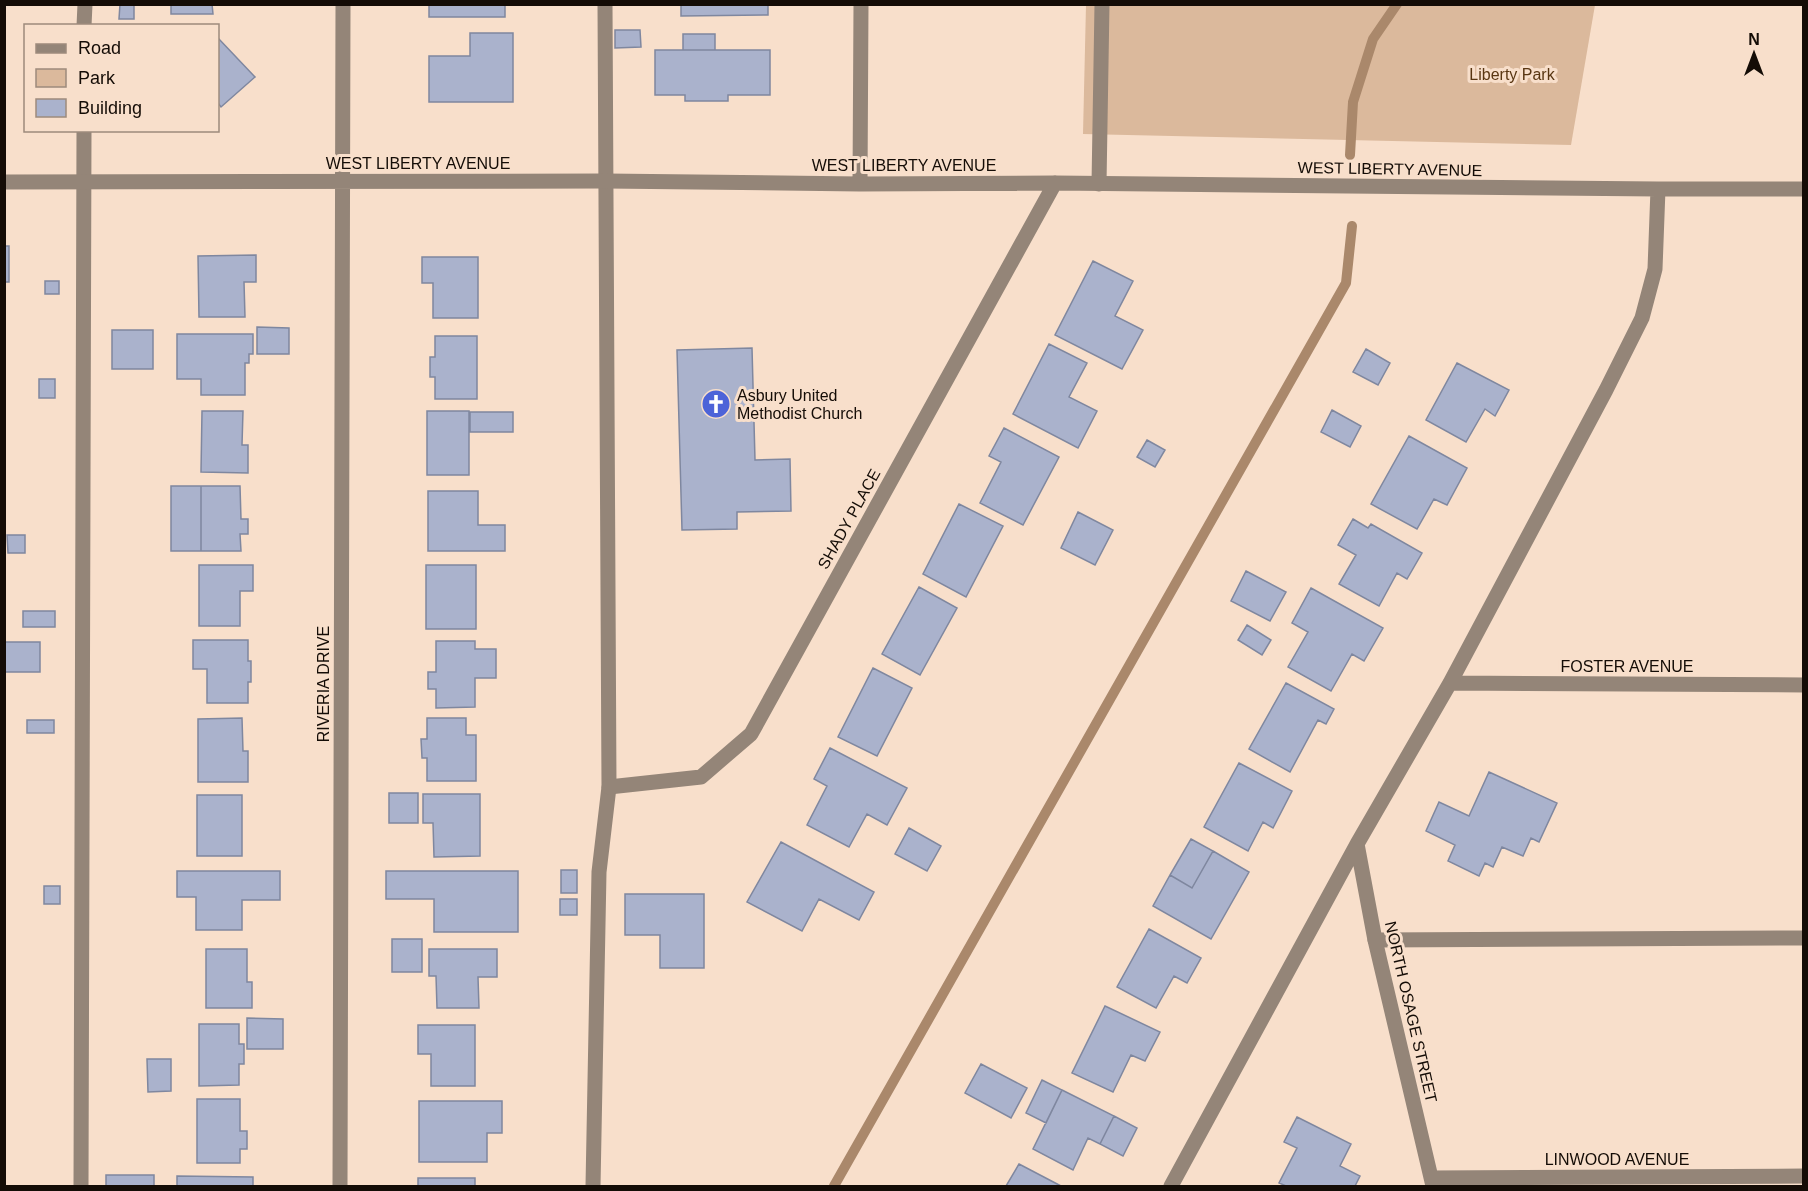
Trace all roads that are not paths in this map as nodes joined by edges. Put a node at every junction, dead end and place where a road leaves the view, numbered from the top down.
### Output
1 (84, 4) edge
2 (343, 4) edge
3 (605, 4) edge
4 (861, 4) edge
5 (1102, 4) edge
6 (84, 24) edge
7 (84, 132) edge
8 (343, 181) junction
9 (606, 181) junction
10 (4, 182) edge
11 (83, 182) junction
12 (1055, 183) junction
13 (860, 184) junction
14 (1099, 184) junction
15 (1658, 189) junction
16 (1803, 189) edge
17 (1450, 683) junction
18 (1803, 685) edge
19 (609, 787) junction
20 (1357, 844) junction
21 (1803, 938) edge
22 (1376, 940) junction
23 (1803, 1176) edge
24 (1432, 1182) edge
25 (81, 1186) edge
26 (340, 1186) edge
27 (593, 1186) edge
28 (1171, 1186) edge

1 - 6 street
2 - 8 street, RIVERIA DRIVE
3 - 9 street
4 - 13 street
5 - 14 street
7 - 11 street
8 - 9 street, WEST LIBERTY AVENUE
8 - 11 street, WEST LIBERTY AVENUE
8 - 26 street, RIVERIA DRIVE
9 - 13 street, WEST LIBERTY AVENUE
9 - 19 street
10 - 11 street, WEST LIBERTY AVENUE
11 - 25 street
12 - 13 street, WEST LIBERTY AVENUE
12 - 14 street, WEST LIBERTY AVENUE
12 - 19 street, SHADY PLACE
14 - 15 street, WEST LIBERTY AVENUE
15 - 16 street, WEST LIBERTY AVENUE
15 - 17 street
17 - 18 street, FOSTER AVENUE
17 - 20 street
19 - 27 street
20 - 22 street, NORTH OSAGE STREET
20 - 28 street
21 - 22 street
22 - 24 street, NORTH OSAGE STREET
23 - 24 street, LINWOOD AVENUE

